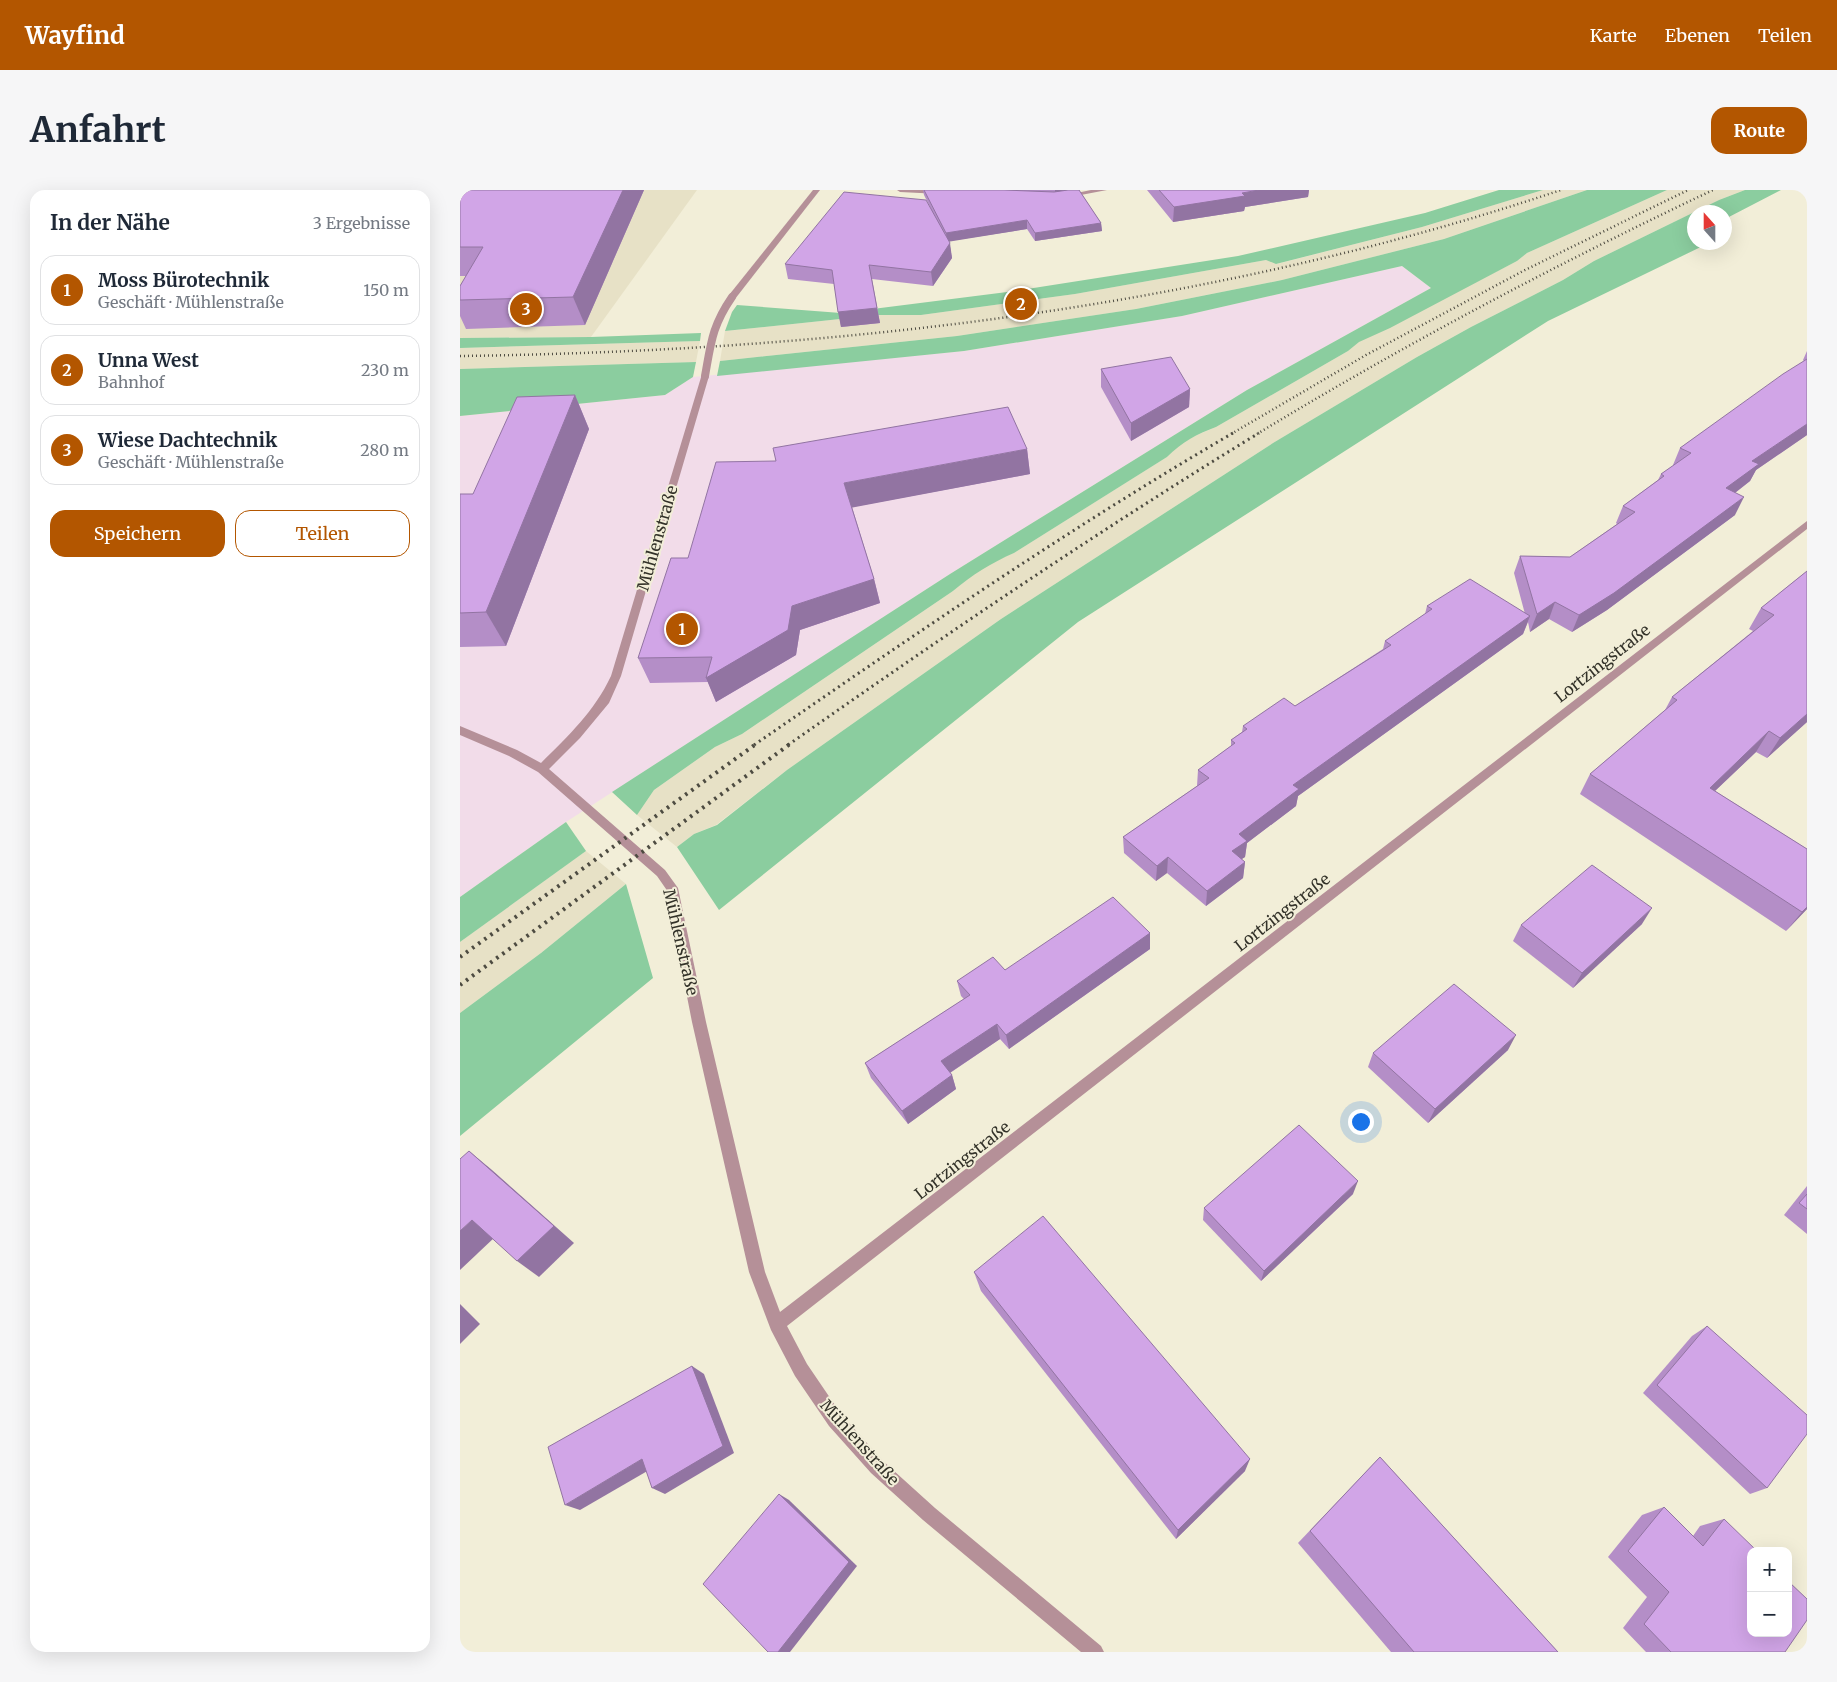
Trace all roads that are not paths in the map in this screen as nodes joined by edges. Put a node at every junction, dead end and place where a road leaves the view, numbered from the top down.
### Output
1 (817, 190) edge
2 (900, 190) edge
3 (1104, 190) edge
4 (949, 192) edge
5 (1055, 197) edge
6 (1807, 524) edge
7 (460, 730) edge
8 (542, 769) junction
9 (777, 1324) junction
10 (1095, 1652) edge

1 - 8 street, Mühlenstraße, bridge
2 - 4 street
3 - 5 street
6 - 9 street, Lortzingstraße
7 - 8 street
8 - 9 street, Mühlenstraße
9 - 10 street, Mühlenstraße

